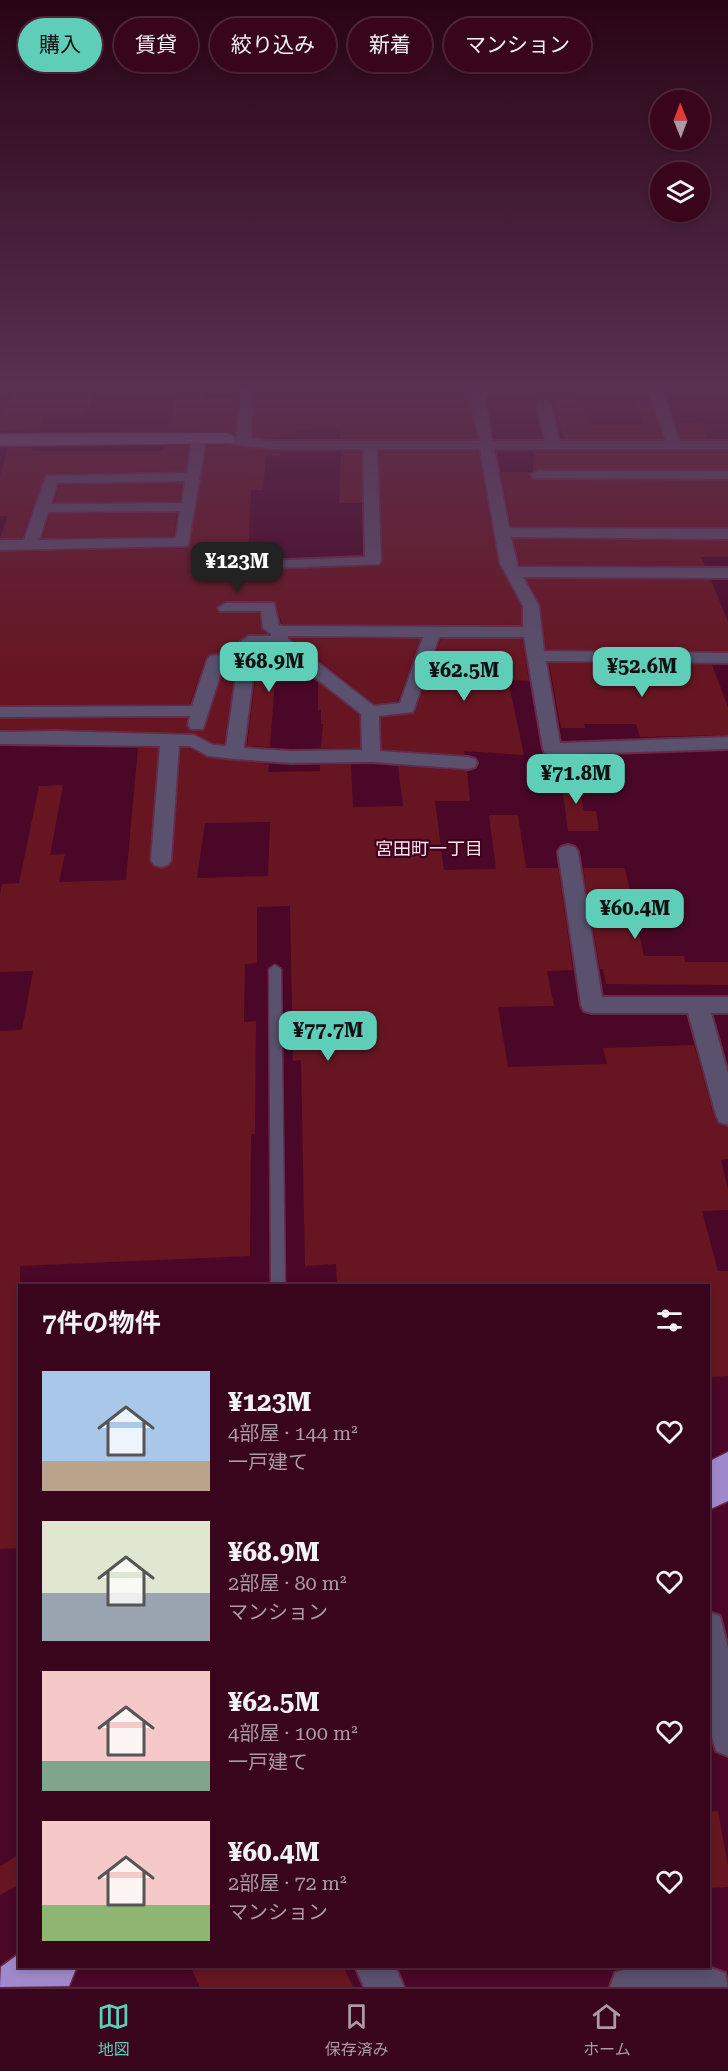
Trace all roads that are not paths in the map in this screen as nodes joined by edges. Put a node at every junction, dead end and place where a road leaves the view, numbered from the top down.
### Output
1 (50, 482) edge
2 (192, 482) edge
3 (370, 482) edge
4 (492, 482) edge
5 (189, 507) junction
6 (41, 508) junction
7 (502, 532) junction
8 (728, 534) edge
9 (0, 545) edge
10 (30, 545) junction
11 (232, 567) dead end
12 (513, 572) junction
13 (728, 573) edge
14 (226, 608) dead end
15 (434, 631) junction
16 (532, 632) junction
17 (280, 636) junction
18 (536, 656) junction
19 (728, 658) edge
20 (216, 660) dead end
21 (200, 711) junction
22 (0, 712) edge
23 (370, 712) junction
24 (0, 738) edge
25 (170, 741) junction
26 (194, 741) junction
27 (728, 743) edge
28 (234, 753) junction
29 (371, 756) junction
30 (468, 763) dead end
31 (568, 852) dead end
32 (161, 860) dead end
33 (274, 969) dead end
34 (697, 1005) junction
35 (728, 1005) edge
36 (728, 1115) edge
37 (278, 1284) edge
38 (728, 1474) edge
39 (710, 1487) edge
40 (710, 1639) edge
41 (728, 1739) edge
42 (375, 1968) edge
43 (385, 1987) edge
44 (629, 1987) edge
45 (711, 1987) edge

1 - 6 street
2 - 5 street
3 - 11 street
4 - 7 street
5 - 6 street
5 - 10 street
6 - 10 street
7 - 8 street
7 - 12 street
9 - 10 street
12 - 13 street
12 - 16 street
14 - 17 street
15 - 16 street
15 - 17 street
15 - 23 street
16 - 18 street
17 - 23 street
17 - 28 street
18 - 19 street
18 - 27 street
20 - 21 street
21 - 22 street
21 - 26 street
23 - 29 street
24 - 25 street
25 - 26 street
25 - 32 street
26 - 28 street
28 - 29 street
29 - 30 street
31 - 34 street
33 - 37 lane
34 - 35 street
34 - 36 street
38 - 39 highway
40 - 41 street
42 - 43 street
44 - 45 street

